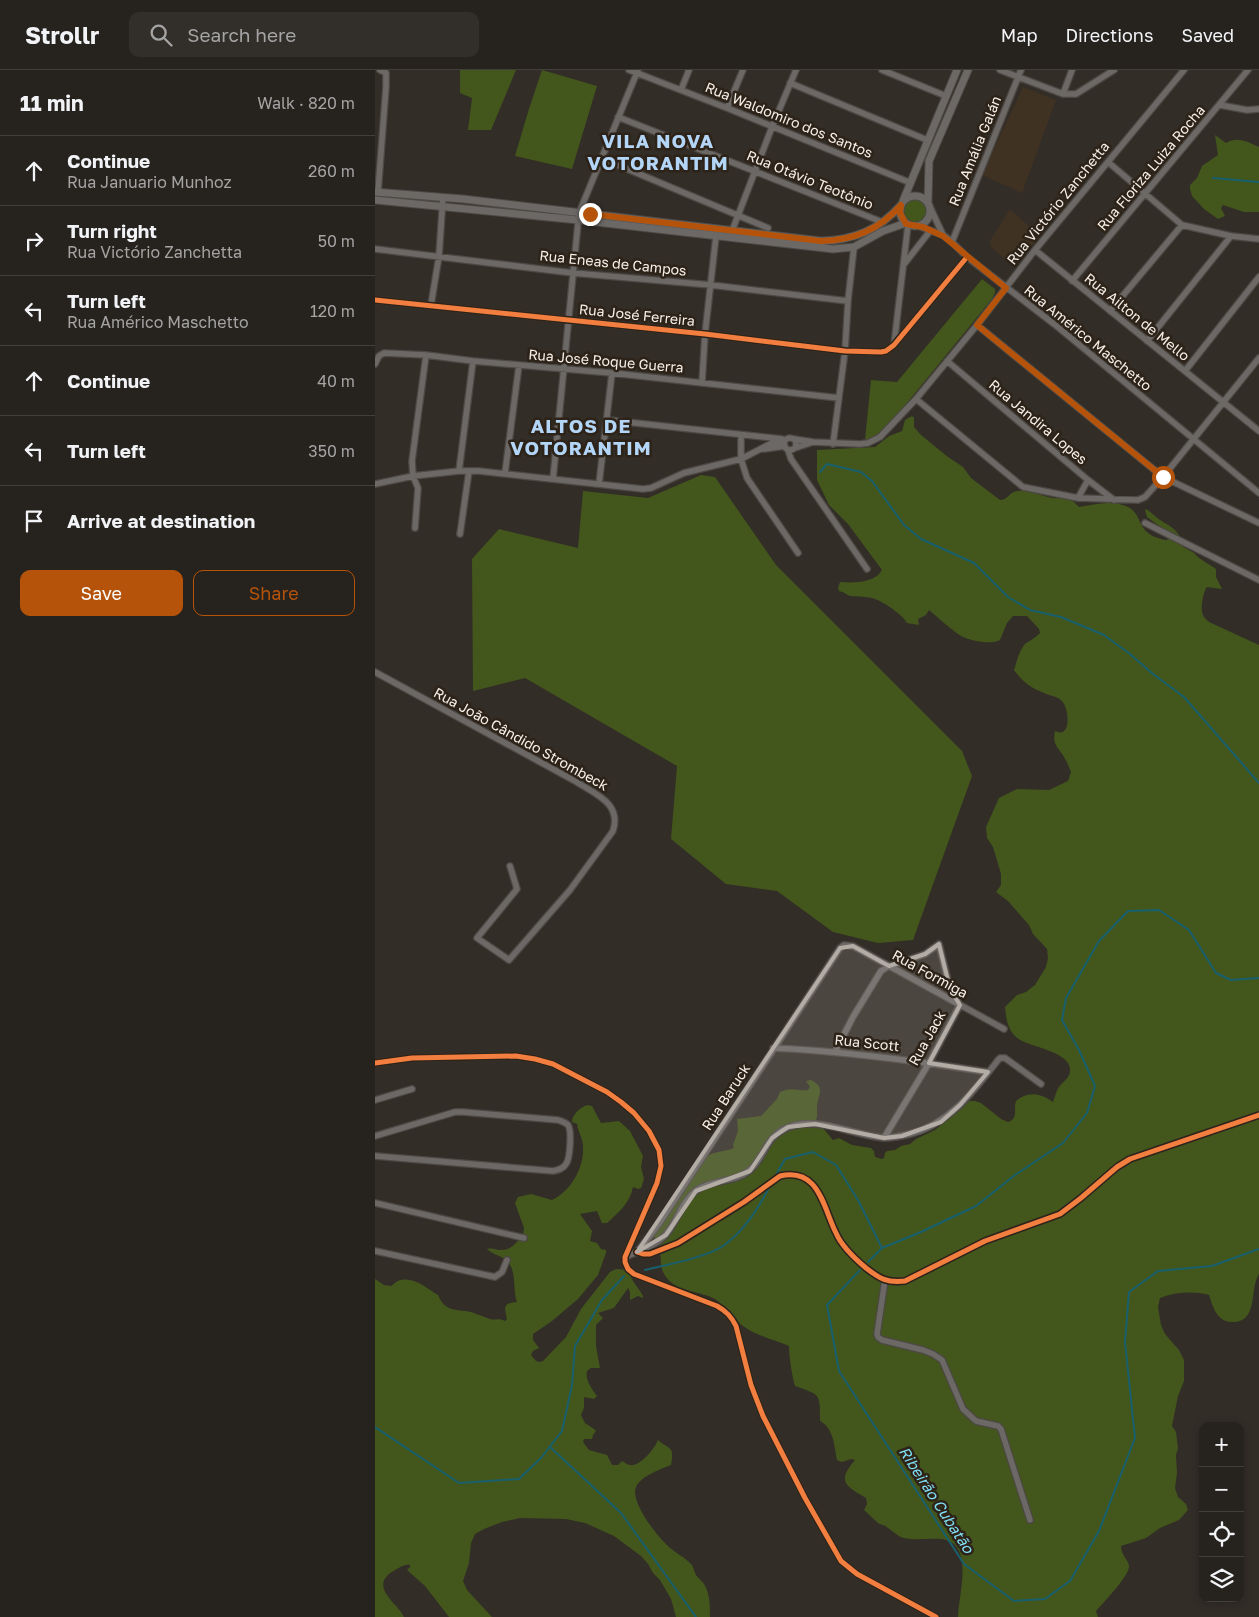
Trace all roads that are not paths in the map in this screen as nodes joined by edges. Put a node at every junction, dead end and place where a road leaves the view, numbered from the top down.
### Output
1 (380, 70) edge
2 (629, 70) edge
3 (689, 70) edge
4 (743, 70) edge
5 (796, 70) edge
6 (882, 70) edge
7 (957, 70) edge
8 (967, 70) edge
9 (1000, 70) edge
10 (1021, 70) edge
11 (1072, 70) edge
12 (1114, 70) edge
13 (1183, 70) edge
14 (1249, 70) edge
15 (637, 72) edge
16 (1018, 77) junction
17 (790, 83) junction
18 (681, 90) junction
19 (1063, 94) junction
20 (946, 96) junction
21 (1220, 104) junction
22 (727, 108) junction
23 (1259, 109) edge
24 (617, 117) junction
25 (772, 127) junction
26 (927, 140) junction
27 (601, 158) junction
28 (1107, 162) junction
29 (755, 172) junction
30 (911, 183) junction
31 (376, 192) edge
32 (1146, 194) junction
33 (443, 197) junction
34 (375, 200) edge
35 (902, 203) junction
36 (929, 204) junction
37 (442, 207) junction
38 (579, 216) junction
39 (738, 216) junction
40 (882, 222) junction
41 (907, 224) junction
42 (1182, 224) junction
43 (918, 226) junction
44 (768, 228) dead end
45 (732, 231) junction
46 (930, 231) junction
47 (716, 236) junction
48 (943, 236) junction
49 (1231, 236) junction
50 (1259, 239) edge
51 (952, 242) junction
52 (854, 247) junction
53 (375, 249) edge
54 (1035, 250) junction
55 (439, 256) junction
56 (967, 257) junction
57 (905, 263) junction
58 (573, 273) junction
59 (1259, 278) edge
60 (1072, 281) junction
61 (711, 286) junction
62 (1006, 288) junction
63 (375, 300) edge
64 (848, 301) junction
65 (431, 305) junction
66 (1110, 311) junction
67 (568, 319) junction
68 (977, 325) junction
69 (705, 334) junction
70 (1147, 341) junction
71 (894, 344) junction
72 (845, 351) junction
73 (426, 355) junction
74 (1259, 358) edge
75 (473, 361) junction
76 (947, 362) junction
77 (375, 364) edge
78 (519, 366) junction
79 (564, 370) junction
80 (1185, 371) junction
81 (612, 374) junction
82 (702, 383) junction
83 (839, 398) junction
84 (916, 399) junction
85 (1223, 403) junction
86 (608, 420) junction
87 (1259, 431) edge
88 (741, 435) junction
89 (1194, 440) junction
90 (813, 442) junction
91 (833, 444) junction
92 (788, 446) junction
93 (741, 459) junction
94 (459, 471) junction
95 (469, 471) junction
96 (505, 473) junction
97 (413, 476) junction
98 (1163, 477) junction
99 (553, 479) junction
100 (1088, 480) junction
101 (375, 484) edge
102 (599, 484) junction
103 (1259, 494) edge
104 (1078, 498) junction
105 (1114, 500) junction
106 (1259, 516) edge
107 (1145, 522) dead end
108 (1257, 522) edge
109 (415, 528) dead end
110 (460, 534) dead end
111 (798, 553) dead end
112 (867, 569) dead end
113 (1259, 580) edge
114 (375, 672) edge
115 (510, 866) dead end
116 (844, 946) joint
117 (889, 966) junction
118 (960, 1005) junction
119 (1004, 1029) dead end
120 (773, 1048) junction
121 (835, 1052) junction
122 (375, 1063) edge
123 (929, 1063) junction
124 (988, 1072) junction
125 (1041, 1084) dead end
126 (411, 1089) dead end
127 (375, 1100) edge
128 (1259, 1115) edge
129 (375, 1136) edge
130 (884, 1138) junction
131 (375, 1156) edge
132 (375, 1203) edge
133 (524, 1238) dead end
134 (375, 1251) edge
135 (637, 1252) junction
136 (625, 1257) junction
137 (507, 1260) dead end
138 (885, 1280) junction
139 (1030, 1520) dead end
140 (936, 1617) edge

1 - 31 street
2 - 15 street, Rua Waldomiro dos Santos
3 - 18 street
4 - 22 street
5 - 17 street
6 - 20 street
7 - 20 street
8 - 36 street
9 - 16 street
10 - 16 street, Rua Amália Galán
11 - 19 street
12 - 19 street
13 - 28 street, Rua Victório Zanchetta
14 - 21 street, Rua Floriza Luiza Rocha
15 - 18 street, Rua Waldomiro dos Santos
15 - 24 street
16 - 19 street
16 - 51 street, Rua Amália Galán
17 - 25 street
17 - 26 street
18 - 22 street, Rua Waldomiro dos Santos
20 - 26 street
21 - 23 street
21 - 32 street, Rua Floriza Luiza Rocha
22 - 25 street, Rua Waldomiro dos Santos
24 - 27 street
24 - 29 street, Rua Otávio Teotônio
25 - 29 street
25 - 30 street, Rua Waldomiro dos Santos
26 - 30 street
27 - 38 street
27 - 39 street
28 - 32 street
28 - 54 street, Rua Victório Zanchetta
29 - 39 street
29 - 40 street, Rua Otávio Teotônio
30 - 35 street
31 - 33 street
32 - 42 street
32 - 60 street, Rua Floriza Luiza Rocha
33 - 37 street
33 - 38 street
34 - 37 street
35 - 36 street
35 - 40 street
35 - 41 street
36 - 43 street
36 - 48 street
37 - 38 street
37 - 55 street
38 - 45 street
38 - 47 street
38 - 58 street
39 - 44 street
39 - 45 street
40 - 45 street
41 - 43 street
41 - 52 street
41 - 57 street
42 - 49 street
42 - 66 street
43 - 46 street, Rua Américo Maschetto
46 - 48 street, Rua Américo Maschetto
46 - 57 street
47 - 52 street
47 - 61 street
48 - 51 street, Rua Américo Maschetto
49 - 50 street
49 - 70 street
51 - 56 street, Rua Américo Maschetto
52 - 64 street
53 - 55 street, Rua Eneas de Campos
54 - 60 street, Rua Ailton de Mello
54 - 62 street, Rua Victório Zanchetta
55 - 58 street, Rua Eneas de Campos
55 - 65 street
56 - 62 street, Rua Américo Maschetto
56 - 71 street
57 - 71 street
58 - 61 street, Rua Eneas de Campos
58 - 67 street
59 - 80 street
60 - 66 street, Rua Ailton de Mello
61 - 64 street, Rua Eneas de Campos
61 - 69 street
62 - 68 street, Rua Victório Zanchetta
62 - 89 street, Rua Américo Maschetto
63 - 65 street, Rua José Ferreira
64 - 72 street
65 - 67 street, Rua José Ferreira
66 - 70 street, Rua Ailton de Mello
67 - 69 street, Rua José Ferreira
67 - 79 street
68 - 76 street, Rua Victório Zanchetta
68 - 98 street
69 - 72 street, Rua José Ferreira
69 - 82 street
70 - 80 street, Rua Ailton de Mello
71 - 72 street, Rua José Ferreira
72 - 83 street
73 - 75 street, Rua José Roque Guerra
73 - 77 street, Rua José Roque Guerra
73 - 97 street
74 - 85 street
75 - 78 street, Rua José Roque Guerra
75 - 94 street
76 - 84 street, Rua Victório Zanchetta
76 - 100 street, Rua Jandira Lopes
78 - 79 street, Rua José Roque Guerra
78 - 96 street
79 - 81 street, Rua José Roque Guerra
79 - 99 street
80 - 85 street, Rua Ailton de Mello
81 - 82 street, Rua José Roque Guerra
81 - 86 street
82 - 83 street, Rua José Roque Guerra
83 - 91 street
84 - 91 street, Rua Victório Zanchetta
84 - 104 street
85 - 87 street, Rua Ailton de Mello
85 - 89 street
86 - 88 street
86 - 102 street
88 - 92 street
88 - 93 street
89 - 98 street
89 - 103 street, Rua Américo Maschetto
90 - 91 street, Rua Victório Zanchetta
90 - 92 street
90 - 92 street, Rua Victório Zanchetta
92 - 93 street
92 - 112 street
93 - 102 street
93 - 111 street
94 - 95 street
94 - 97 street
95 - 96 street
95 - 110 street
96 - 99 street
97 - 101 street
97 - 109 street
98 - 105 street
98 - 108 street
99 - 102 street
100 - 104 street
100 - 105 street, Rua Jandira Lopes
104 - 105 street
106 - 108 street
107 - 113 street
114 - 115 street, Rua João Cândido Strombeck
116 - 117 street, Rua Formiga
116 - 120 street, Rua Baruck
117 - 118 street, Rua Formiga
117 - 118 street, Rua Jack
117 - 121 street
118 - 119 street, Rua Formiga
118 - 123 street, Rua Jack
120 - 121 street, Rua Scott
120 - 135 street, Rua Baruck
121 - 123 street, Rua Scott
122 - 136 street
123 - 124 street, Rua Scott
123 - 130 street, Rua Jack
124 - 125 street
124 - 130 street
126 - 127 street
128 - 138 street
129 - 131 street
130 - 135 street
132 - 133 street
134 - 137 street
135 - 136 street, Rua Baruck
135 - 138 street
136 - 140 street
138 - 139 street

